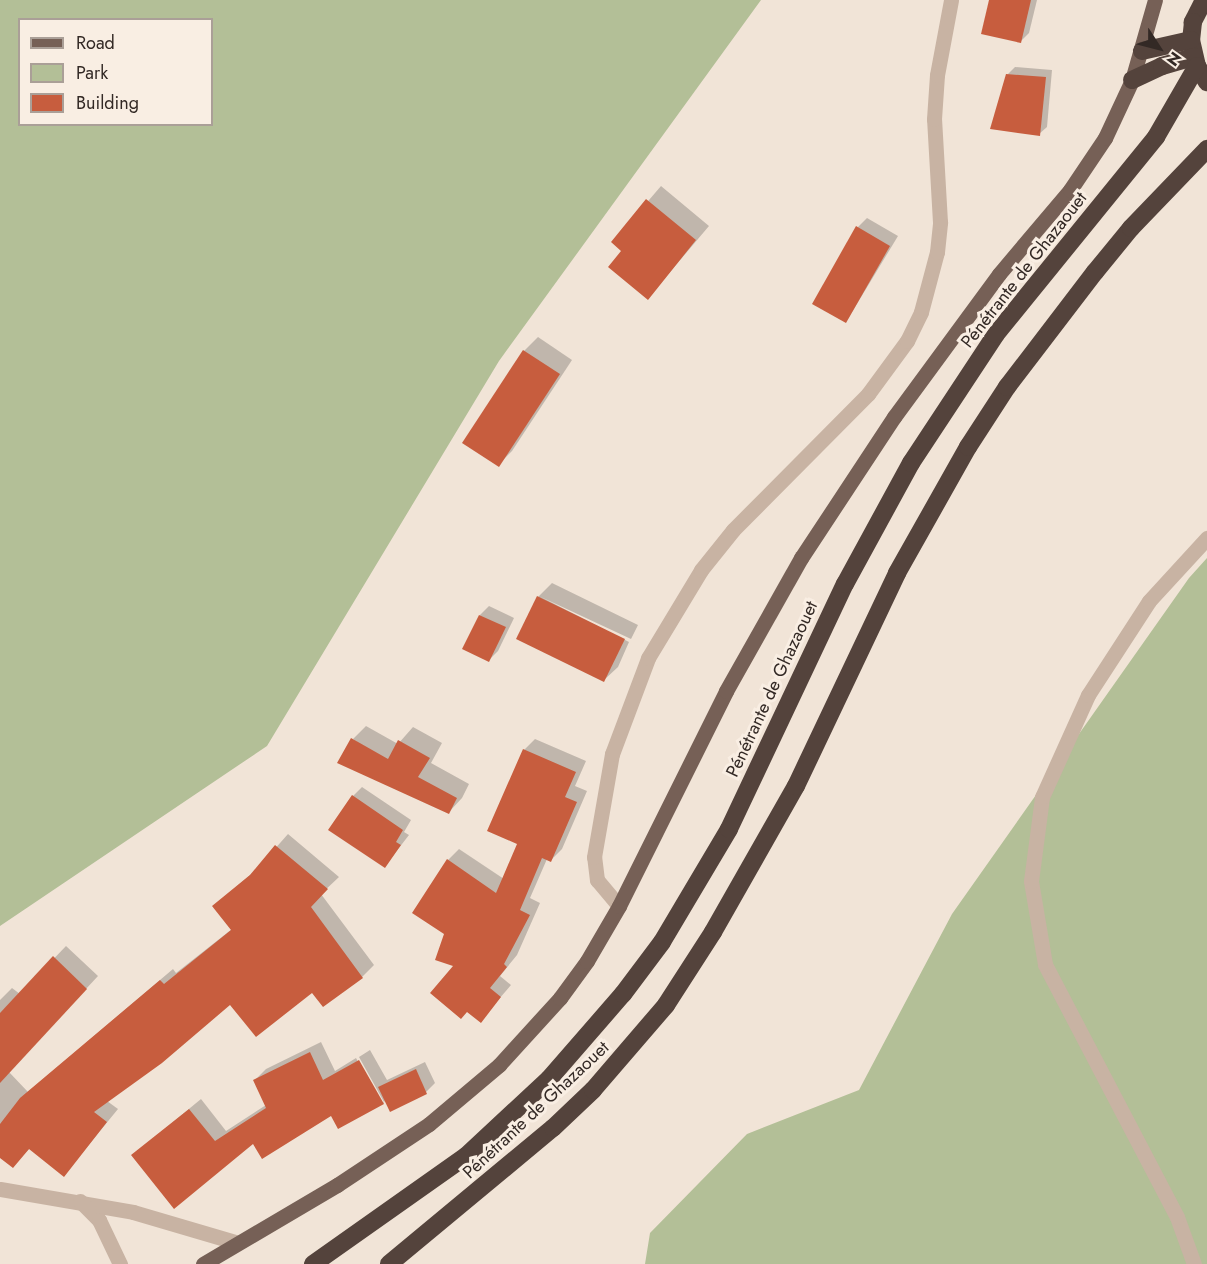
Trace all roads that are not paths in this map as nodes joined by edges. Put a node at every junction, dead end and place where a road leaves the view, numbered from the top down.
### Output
1 (951, 0) edge
2 (1155, 0) edge
3 (1200, 2) edge
4 (1142, 51) junction
5 (1194, 54) junction
6 (1132, 80) junction
7 (1207, 82) edge
8 (1207, 149) edge
9 (1207, 538) edge
10 (619, 906) junction
11 (0, 1189) edge
12 (80, 1200) junction
13 (238, 1243) junction
14 (120, 1264) edge
15 (203, 1264) edge
16 (313, 1264) edge
17 (389, 1264) edge
18 (1194, 1264) edge

1 - 10 street
2 - 4 main road
3 - 5 highway, Pénétrante de Ghazaouet
4 - 5 highway
4 - 6 main road
5 - 6 highway
5 - 7 highway
5 - 16 highway, Pénétrante de Ghazaouet
6 - 10 main road
8 - 17 highway, Pénétrante de Ghazaouet
9 - 18 street
10 - 13 main road
11 - 12 street
12 - 13 street
12 - 14 street
13 - 15 main road

